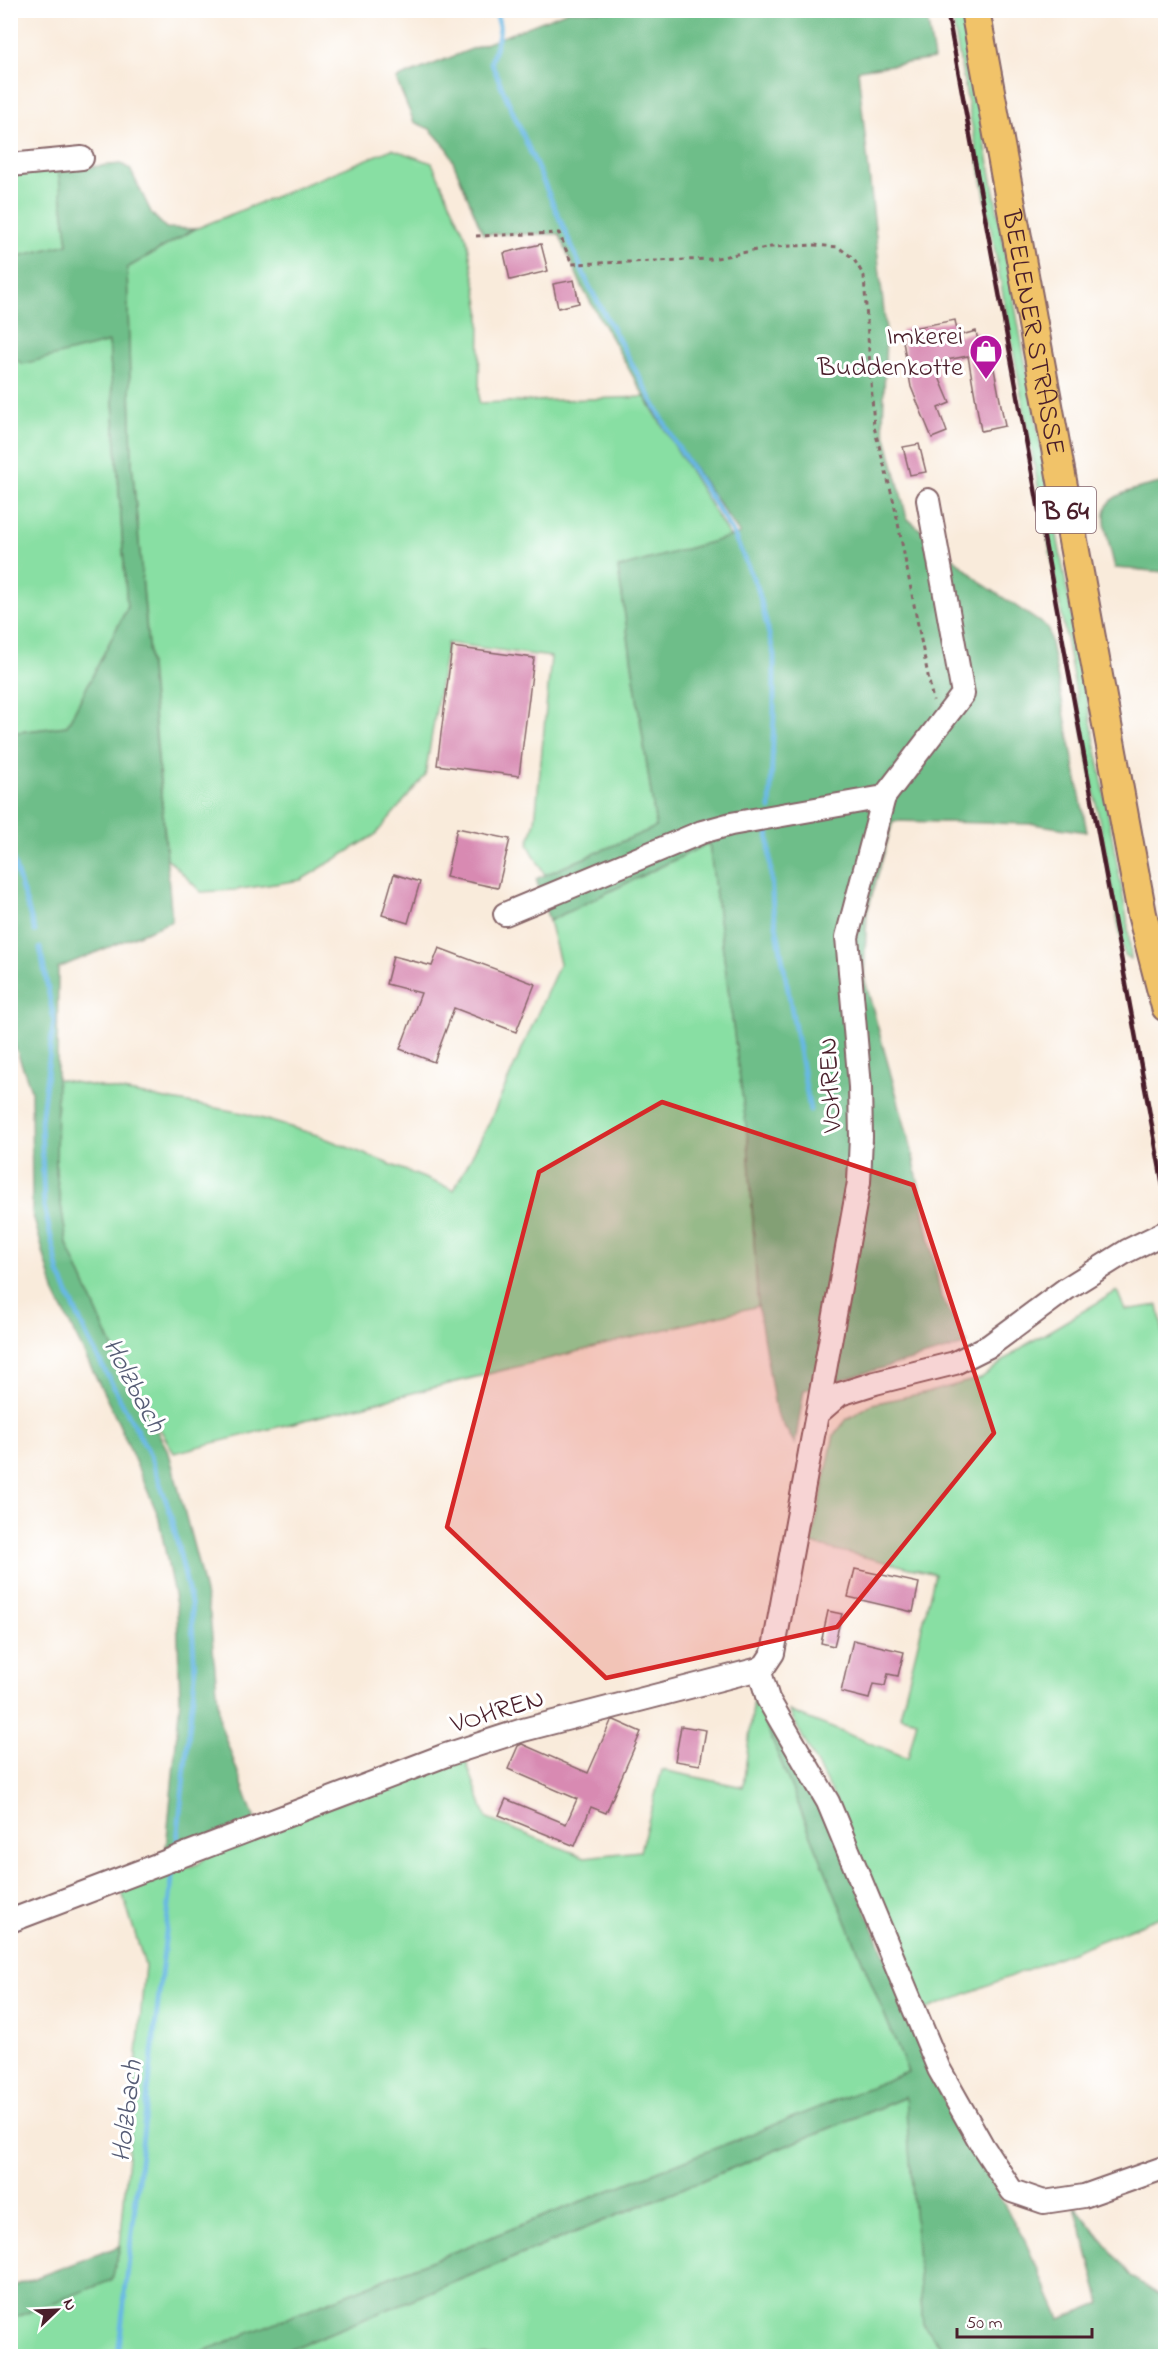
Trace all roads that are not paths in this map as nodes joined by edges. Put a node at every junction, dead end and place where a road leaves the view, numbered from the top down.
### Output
1 (975, 10) edge
2 (82, 158) dead end
3 (10, 165) edge
4 (928, 500) dead end
5 (884, 796) junction
6 (505, 914) dead end
7 (1166, 1007) edge
8 (1166, 1232) edge
9 (824, 1373) junction
10 (840, 1394) junction
11 (817, 1413) junction
12 (759, 1669) junction
13 (10, 1921) edge
14 (1166, 2167) edge

1 - 7 main road, BEELENER STRASSE / B 64
2 - 3 street
4 - 5 street
5 - 6 street
5 - 9 street, VOHREN
8 - 10 street
9 - 10 street
9 - 11 street, VOHREN
10 - 11 street
11 - 12 street, VOHREN
12 - 13 street, VOHREN
12 - 14 street

